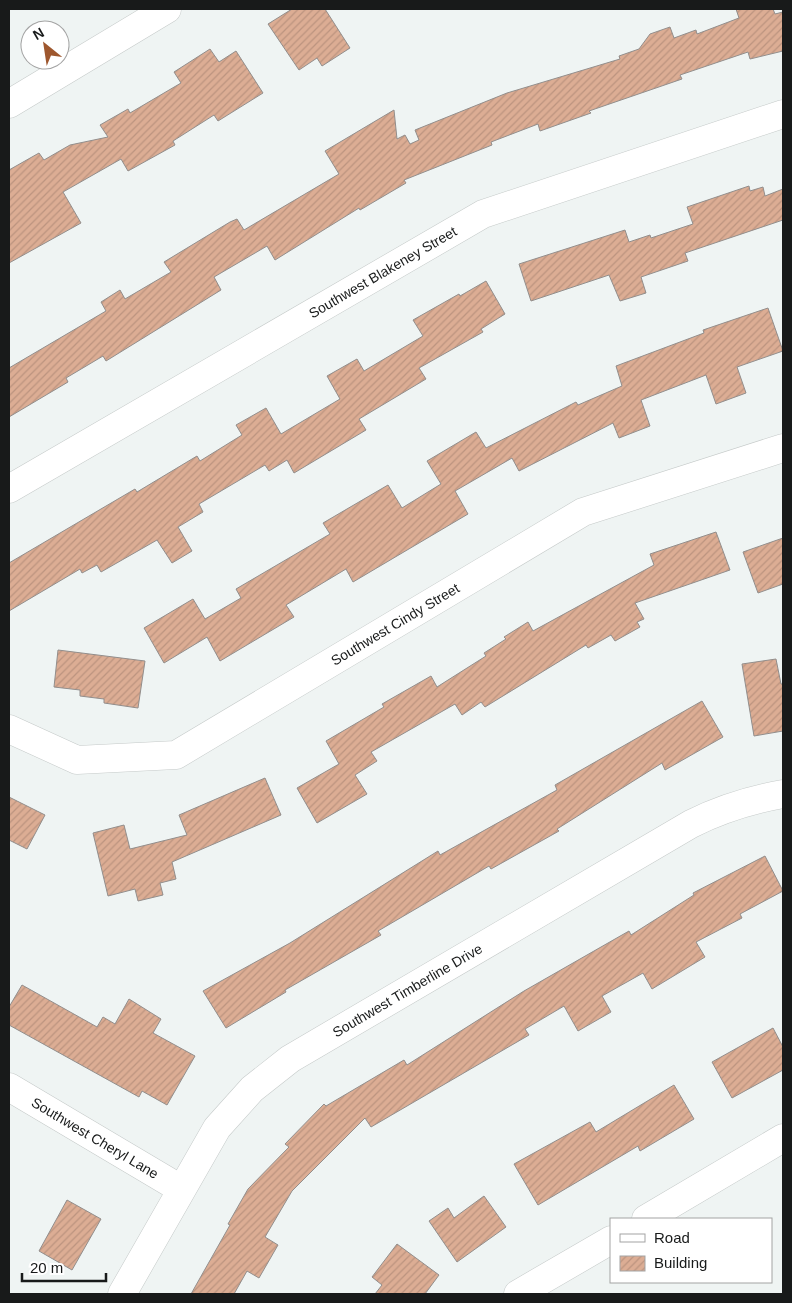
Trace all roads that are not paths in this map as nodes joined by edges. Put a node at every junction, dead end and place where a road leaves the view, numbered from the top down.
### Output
1 (167, 9) edge
2 (9, 104) edge
3 (783, 114) edge
4 (783, 448) edge
5 (9, 489) edge
6 (9, 729) edge
7 (783, 794) edge
8 (9, 1088) edge
9 (783, 1138) edge
10 (181, 1189) junction
11 (648, 1218) edge
12 (610, 1241) edge
13 (122, 1294) edge
14 (518, 1294) edge

1 - 2 street
3 - 5 street, Southwest Blakeney Street
4 - 6 street, Southwest Cindy Street
7 - 10 street, Southwest Timberline Drive
8 - 10 street, Southwest Cheryl Lane
9 - 11 street
10 - 13 street, Southwest Timberline Drive
12 - 14 street

